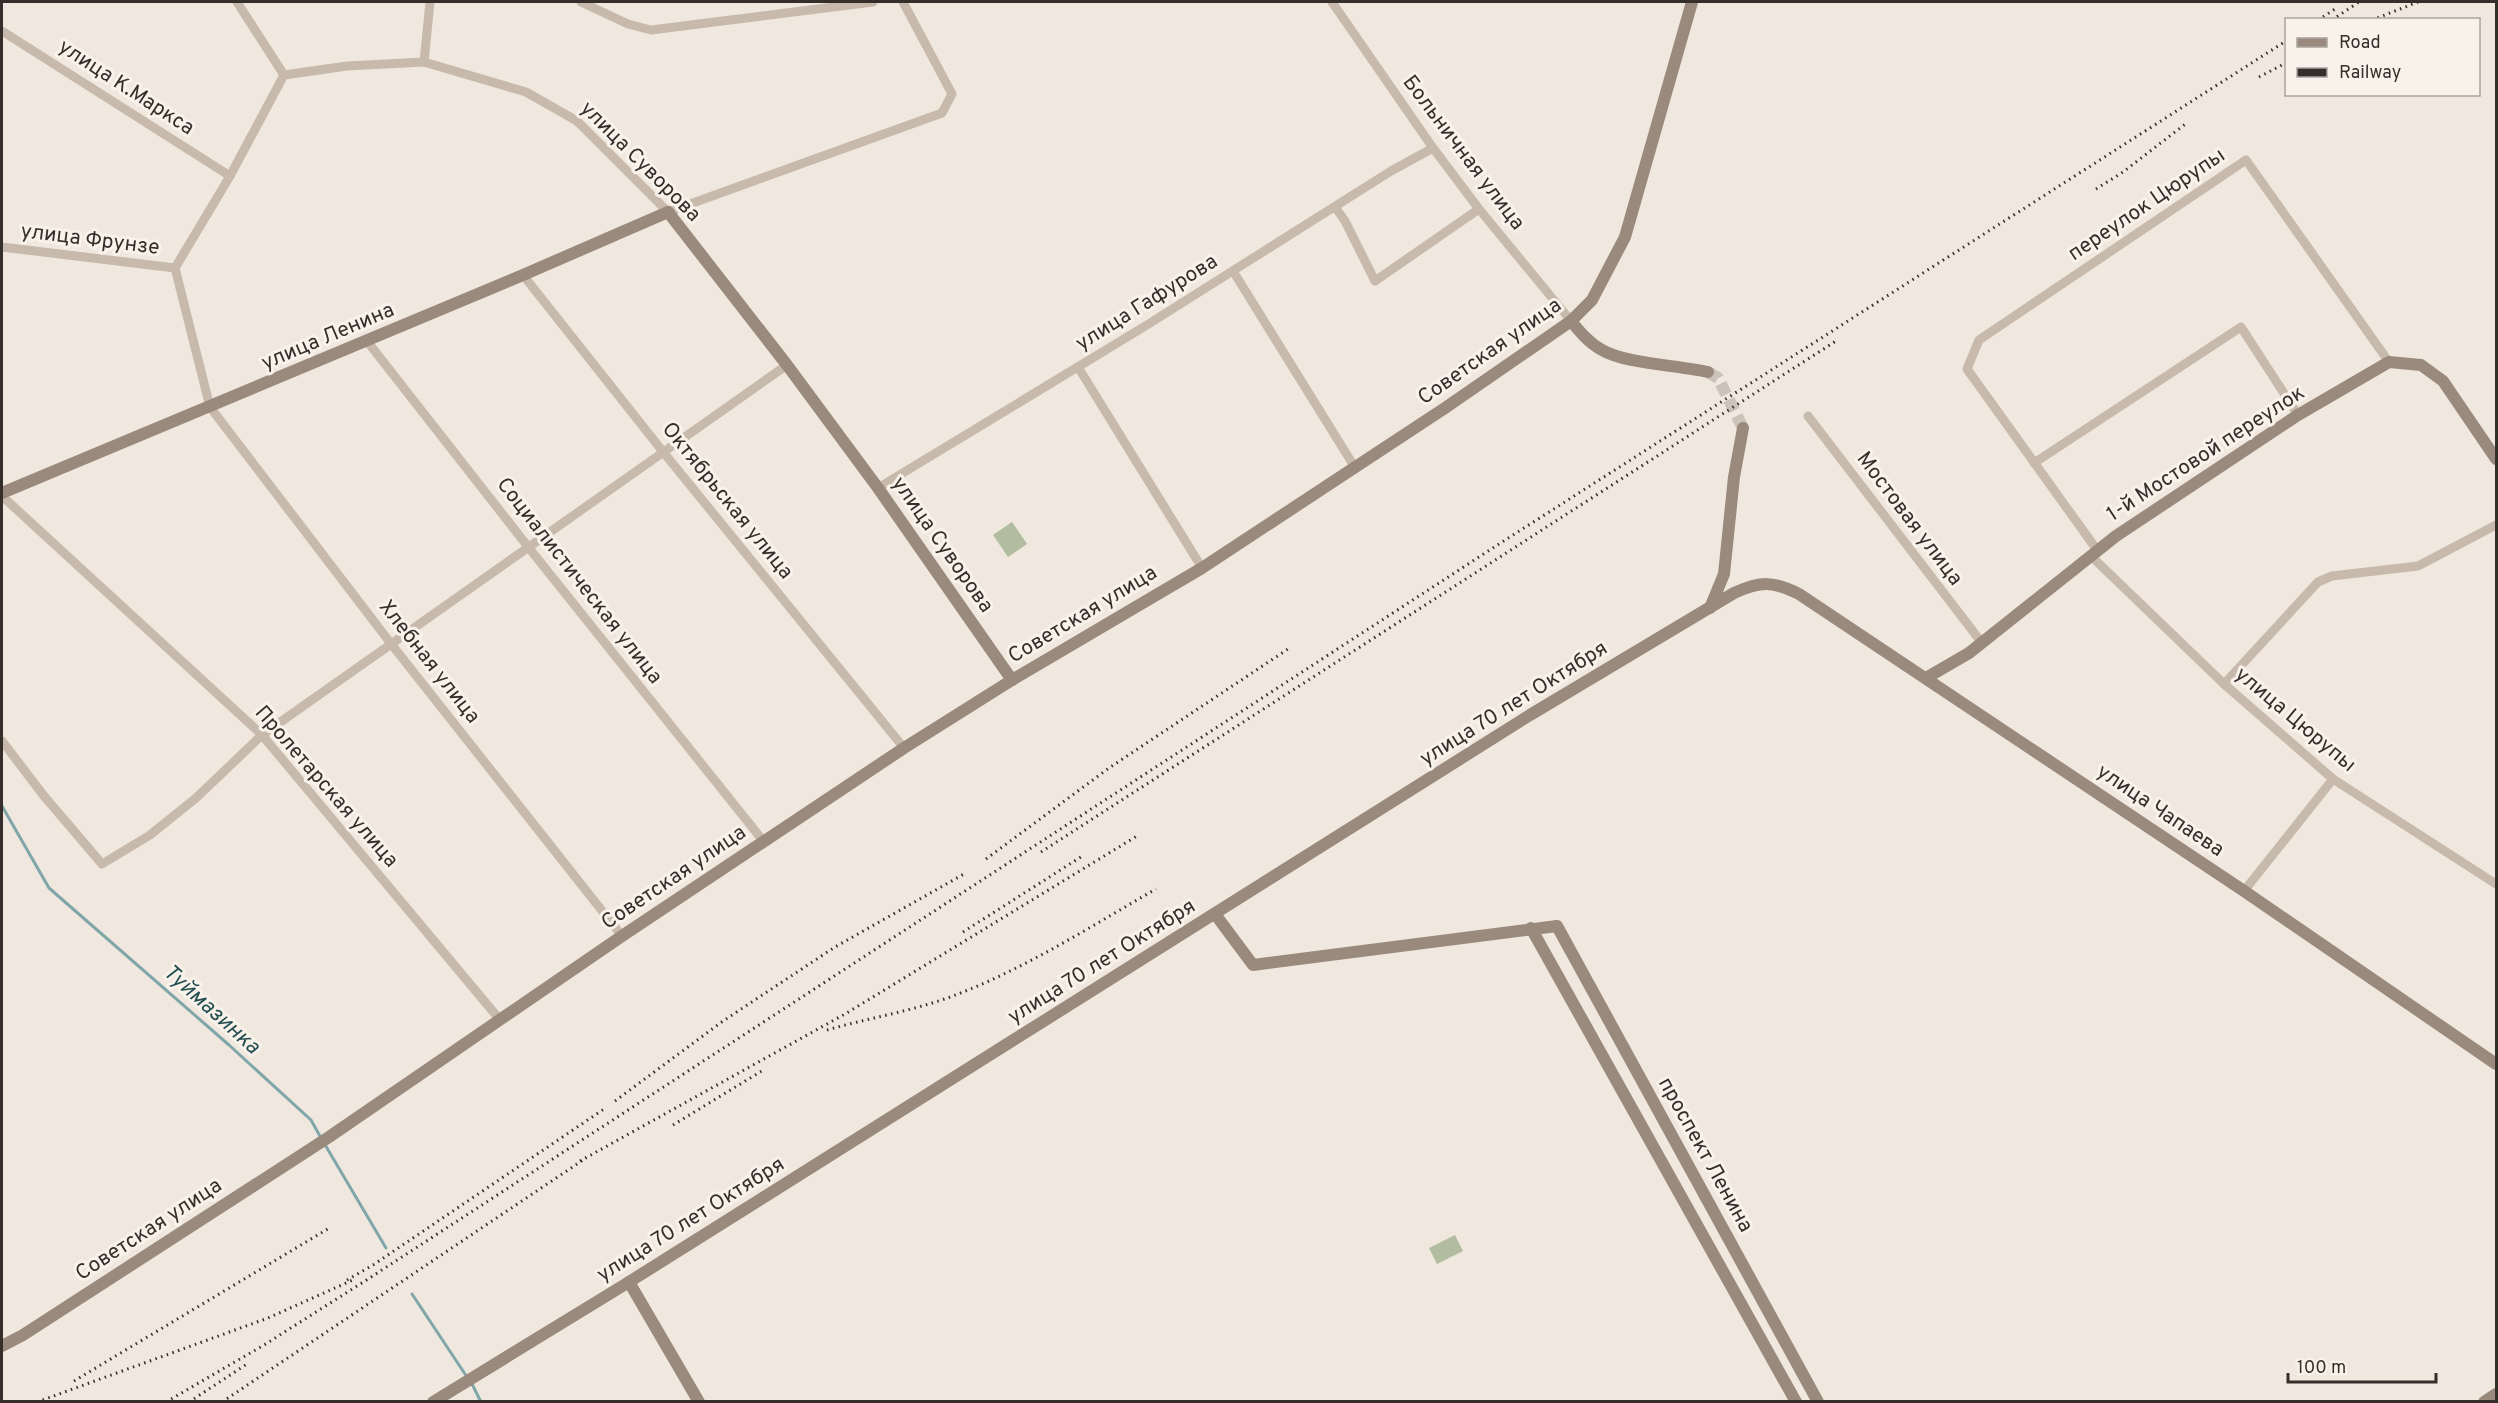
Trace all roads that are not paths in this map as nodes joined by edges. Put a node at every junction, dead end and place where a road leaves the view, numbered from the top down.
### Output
1 (237, 2) edge
2 (430, 2) edge
3 (581, 2) edge
4 (873, 2) edge
5 (903, 2) edge
6 (1332, 2) edge
7 (1692, 2) edge
8 (2, 31) edge
9 (424, 62) junction
10 (284, 75) junction
11 (1433, 148) junction
12 (230, 176) junction
13 (1335, 207) junction
14 (1479, 209) junction
15 (668, 212) junction
16 (2, 247) edge
17 (175, 268) junction
18 (1233, 271) junction
19 (524, 276) junction
20 (1571, 321) junction
21 (367, 341) junction
22 (2389, 362) junction
23 (787, 365) junction
24 (1078, 367) junction
25 (1966, 369) joint
26 (1708, 372) tunnel mouth
27 (210, 408) junction
28 (2298, 415) junction
29 (1808, 416) dead end
30 (1743, 428) tunnel mouth
31 (664, 453) junction
32 (2496, 459) edge
33 (2034, 463) junction
34 (1354, 466) junction
35 (878, 488) junction
36 (2, 495) edge
37 (2495, 528) edge
38 (529, 548) junction
39 (2094, 553) junction
40 (1202, 568) junction
41 (1799, 594) joint
42 (1710, 608) junction
43 (1982, 643) junction
44 (392, 645) junction
45 (1926, 678) junction
46 (1012, 680) junction
47 (2224, 684) junction
48 (262, 735) junction
49 (2, 741) edge
50 (904, 748) junction
51 (2333, 779) junction
52 (764, 842) junction
53 (2496, 884) edge
54 (2244, 891) junction
55 (1215, 914) junction
56 (1531, 928) junction
57 (622, 936) junction
58 (500, 1020) junction
59 (2496, 1064) edge
60 (629, 1282) junction
61 (2, 1346) edge
62 (2496, 1394) edge
63 (433, 1401) edge
64 (699, 1401) edge
65 (1796, 1401) edge
66 (1818, 1401) edge
67 (2484, 1401) edge

1 - 10 street
2 - 9 street
3 - 4 street
5 - 15 street
6 - 11 street, Больничная улица
7 - 20 street, Советская улица
8 - 12 street, улица К.Маркса
9 - 10 street, улица Суворова
9 - 15 street, улица Суворова
10 - 12 street
11 - 13 street, улица Гафурова
11 - 14 street, Больничная улица
12 - 17 street
13 - 14 street
13 - 18 street, улица Гафурова
14 - 20 street, Больничная улица
15 - 19 street, улица Ленина
15 - 23 street, улица Суворова
16 - 17 street, улица Фрунзе
17 - 27 street
18 - 24 street, улица Гафурова
18 - 34 street
19 - 21 street, улица Ленина
19 - 31 street, Октябрьская улица
20 - 26 street
20 - 34 street, Советская улица
21 - 27 street, улица Ленина
21 - 38 street, Социалистическая улица
22 - 25 street, переулок Цюрупы
22 - 28 street, 1-й Мостовой переулок
22 - 32 street
23 - 31 street
23 - 35 street, улица Суворова
24 - 35 street, улица Гафурова
24 - 40 street
25 - 33 street, улица Цюрупы
27 - 36 street, улица Ленина
27 - 44 street, Хлебная улица
28 - 33 street
28 - 39 street, 1-й Мостовой переулок
29 - 43 street, Мостовая улица
30 - 42 street
31 - 38 street
31 - 50 street, Октябрьская улица
33 - 39 street, улица Цюрупы
34 - 40 street, Советская улица
35 - 46 street, улица Суворова
36 - 48 street, Пролетарская улица
37 - 47 street
38 - 44 street
38 - 52 street, Социалистическая улица
39 - 43 street, 1-й Мостовой переулок
39 - 47 street, улица Цюрупы
40 - 46 street, Советская улица
41 - 42 street, улица 70 лет Октября
41 - 45 street, улица Чапаева
42 - 55 street, улица 70 лет Октября
43 - 45 street, 1-й Мостовой переулок
44 - 48 street
44 - 57 street, Хлебная улица
45 - 54 street, улица Чапаева
46 - 50 street, Советская улица
47 - 51 street, улица Цюрупы
48 - 49 street
48 - 58 street, Пролетарская улица
50 - 52 street, Советская улица
51 - 53 street, улица Цюрупы
51 - 54 street
52 - 57 street, Советская улица
54 - 59 street, улица Чапаева
55 - 56 street
55 - 60 street, улица 70 лет Октября
56 - 65 street, проспект Ленина
56 - 66 street, проспект Ленина
57 - 58 street, Советская улица
58 - 61 street, Советская улица
60 - 63 street, улица 70 лет Октября
60 - 64 street
62 - 67 street

